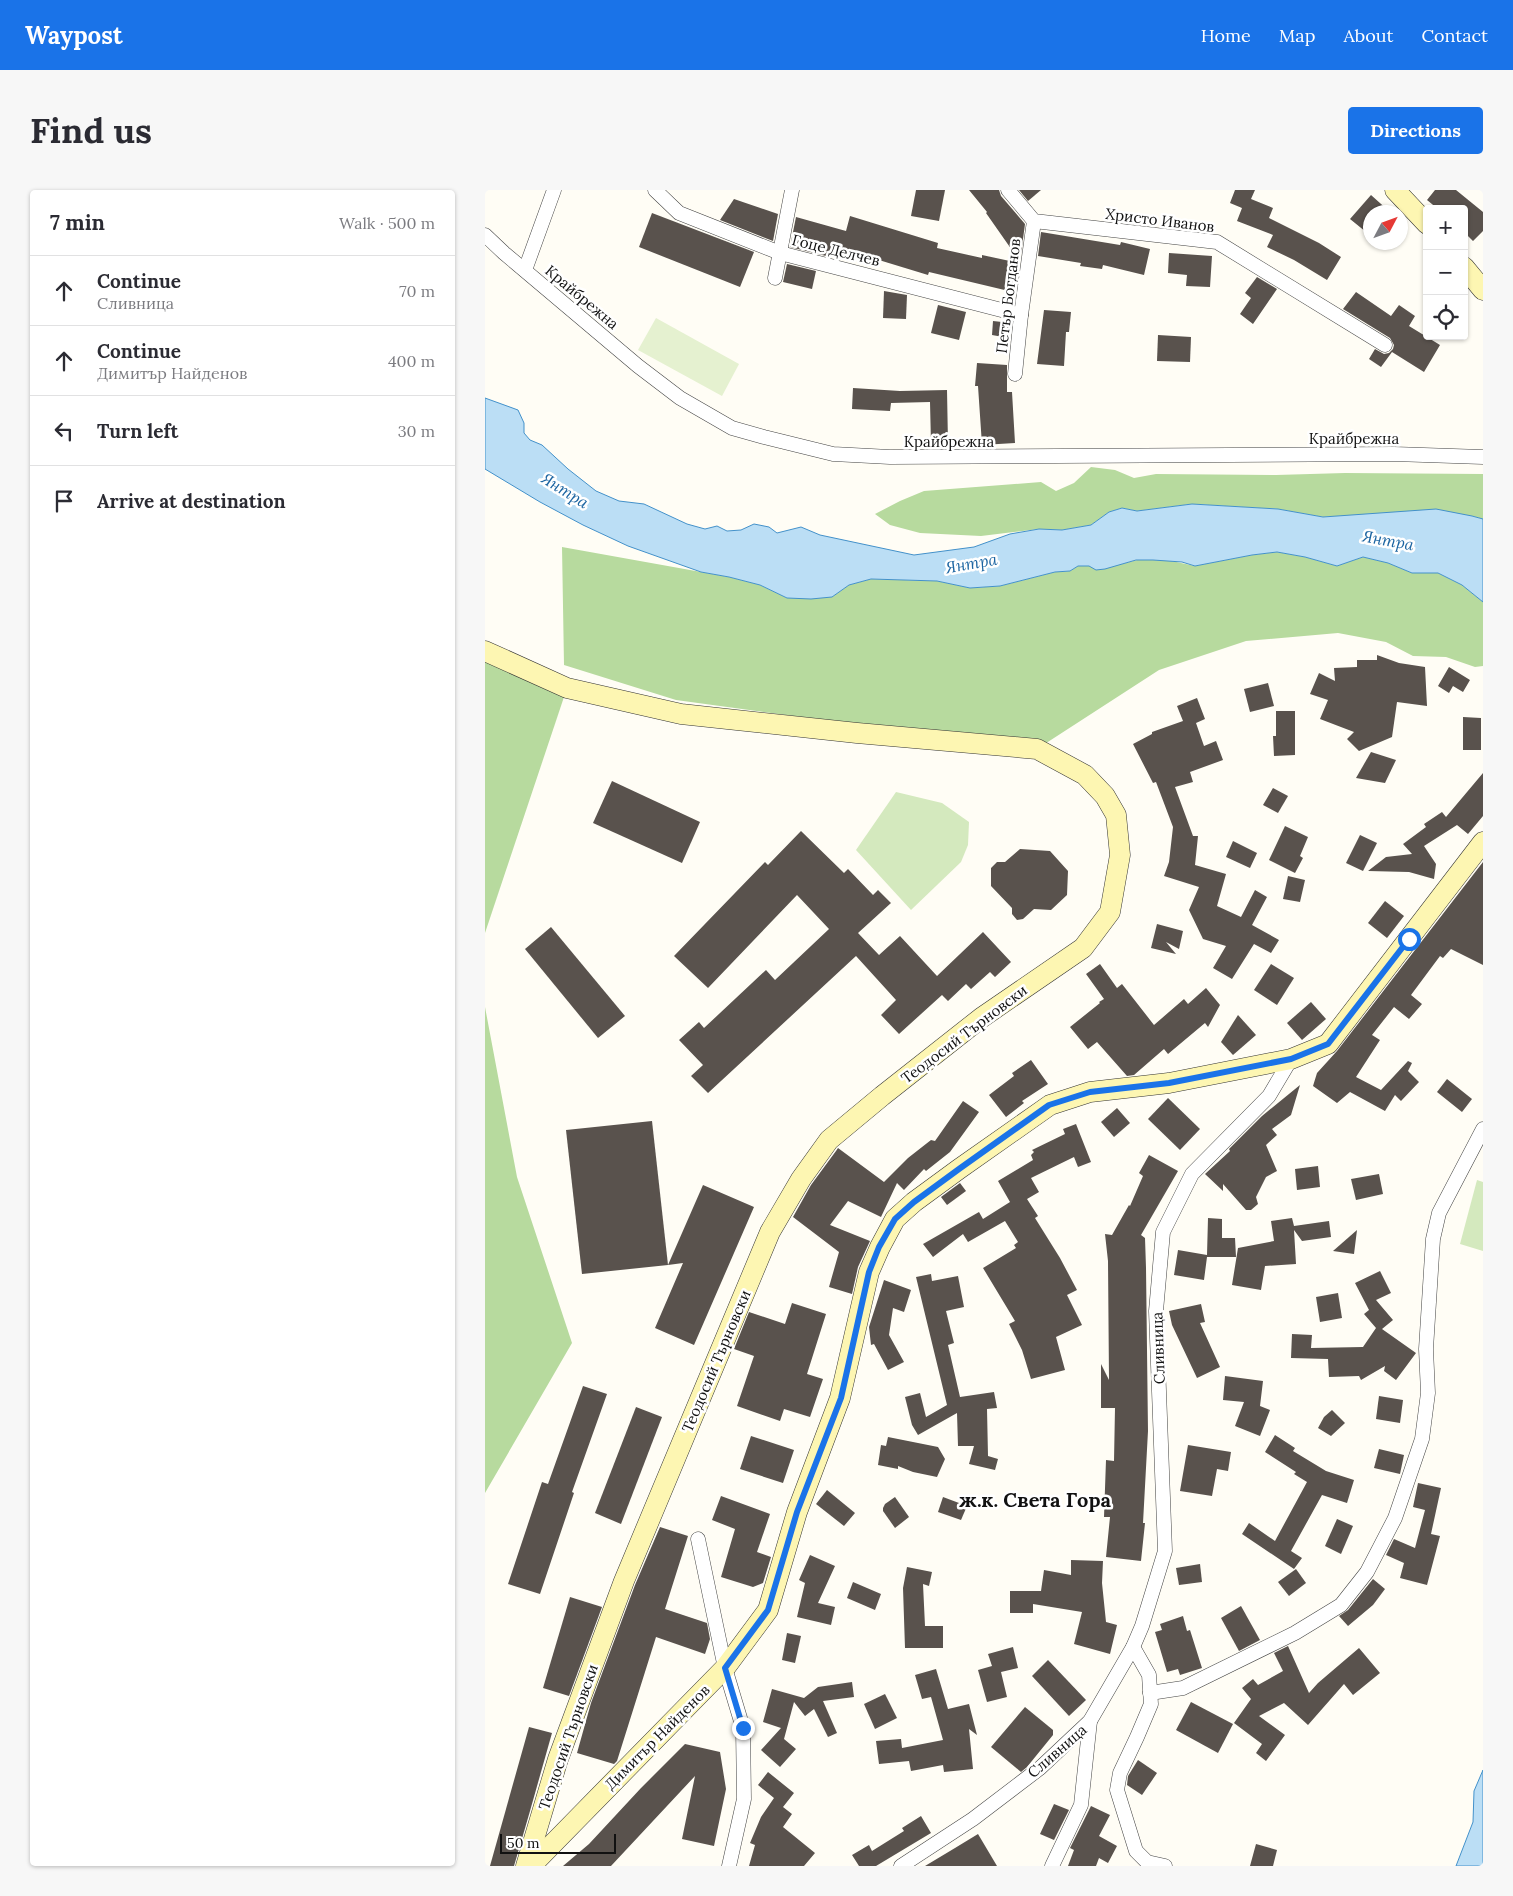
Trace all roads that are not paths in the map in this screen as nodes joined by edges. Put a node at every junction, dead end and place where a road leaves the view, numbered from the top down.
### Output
1 (554, 190) edge
2 (655, 190) edge
3 (792, 190) edge
4 (1009, 190) edge
5 (1395, 190) edge
6 (1423, 220) edge
7 (1034, 221) junction
8 (485, 235) edge
9 (780, 253) junction
10 (525, 270) junction
11 (1468, 272) edge
12 (775, 278) dead end
13 (1483, 290) edge
14 (1021, 315) junction
15 (1385, 345) dead end
16 (1015, 374) dead end
17 (1483, 456) edge
18 (485, 651) edge
19 (1483, 842) edge
20 (1291, 1059) junction
21 (1483, 1129) edge
22 (698, 1539) dead end
23 (1133, 1647) junction
24 (725, 1668) junction
25 (1150, 1693) junction
26 (1090, 1721) junction
27 (526, 1866) edge
28 (531, 1866) edge
29 (729, 1866) edge
30 (901, 1866) edge
31 (1052, 1866) edge
32 (1165, 1866) edge

1 - 10 street
2 - 9 street, Гоце Делчев
3 - 9 street
4 - 7 street
5 - 6 street
7 - 14 street, Петър Богданов
7 - 15 street, Христо Иванов
8 - 10 street, Крайбрежна
9 - 12 street
9 - 14 street, Гоце Делчев
10 - 17 street, Крайбрежна
11 - 13 street
14 - 16 street, Петър Богданов
18 - 27 street, Теодосий Търновски
19 - 20 street
20 - 23 street, Сливница
20 - 24 street, Димитър Найденов
21 - 25 street
22 - 24 street
23 - 25 street
23 - 26 street, Сливница
24 - 28 street, Димитър Найденов
24 - 29 street
25 - 32 street
26 - 30 street, Сливница
26 - 31 street

